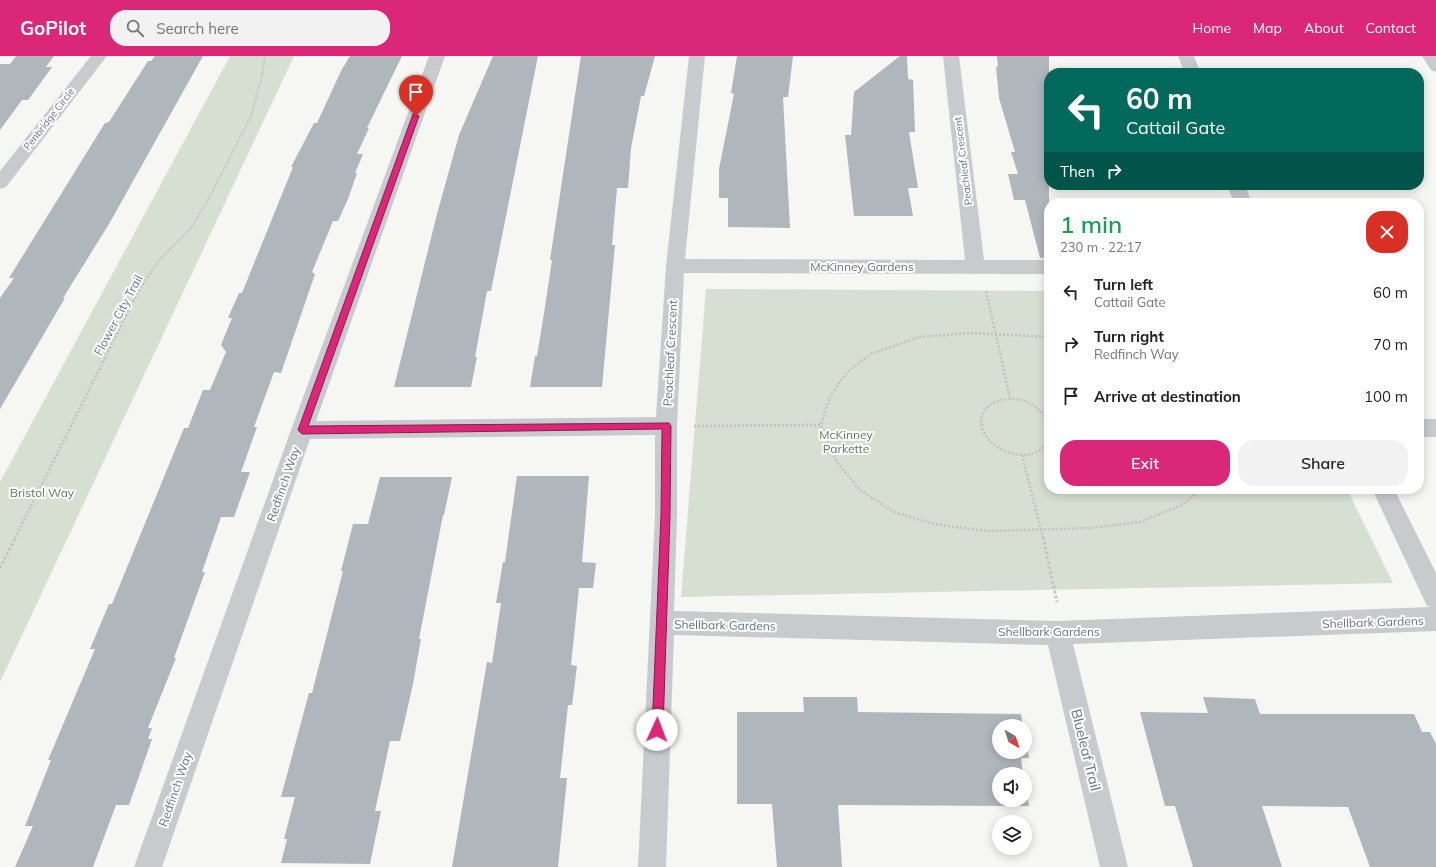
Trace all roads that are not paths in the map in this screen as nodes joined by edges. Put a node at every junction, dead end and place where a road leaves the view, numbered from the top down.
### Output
1 (99, 56) edge
2 (437, 56) edge
3 (697, 56) edge
4 (951, 56) edge
5 (1186, 56) edge
6 (1430, 56) edge
7 (1436, 67) edge
8 (1191, 68) edge
9 (0, 183) edge
10 (675, 266) junction
11 (976, 267) junction
12 (1044, 267) edge
13 (666, 426) junction
14 (1424, 428) edge
15 (1436, 428) edge
16 (302, 430) junction
17 (1385, 494) edge
18 (1436, 598) edge
19 (1436, 619) edge
20 (662, 623) junction
21 (1058, 633) junction
22 (148, 867) edge
23 (652, 867) edge
24 (1114, 867) edge

1 - 9 street, Penbridge Circle
2 - 16 street, Redfinch Way
3 - 10 street, Peachleaf Crescent
4 - 11 street, Peachleaf Crescent
5 - 8 street
6 - 7 street
10 - 11 street, McKinney Gardens
10 - 13 street, Peachleaf Crescent
11 - 12 street, McKinney Gardens
13 - 16 street
13 - 20 street, Peachleaf Crescent
14 - 15 street
16 - 22 street, Redfinch Way
17 - 18 street
19 - 21 street, Shellbark Gardens
20 - 21 street, Shellbark Gardens
20 - 23 street, Peachleaf Crescent
21 - 24 street, Blueleaf Trail

